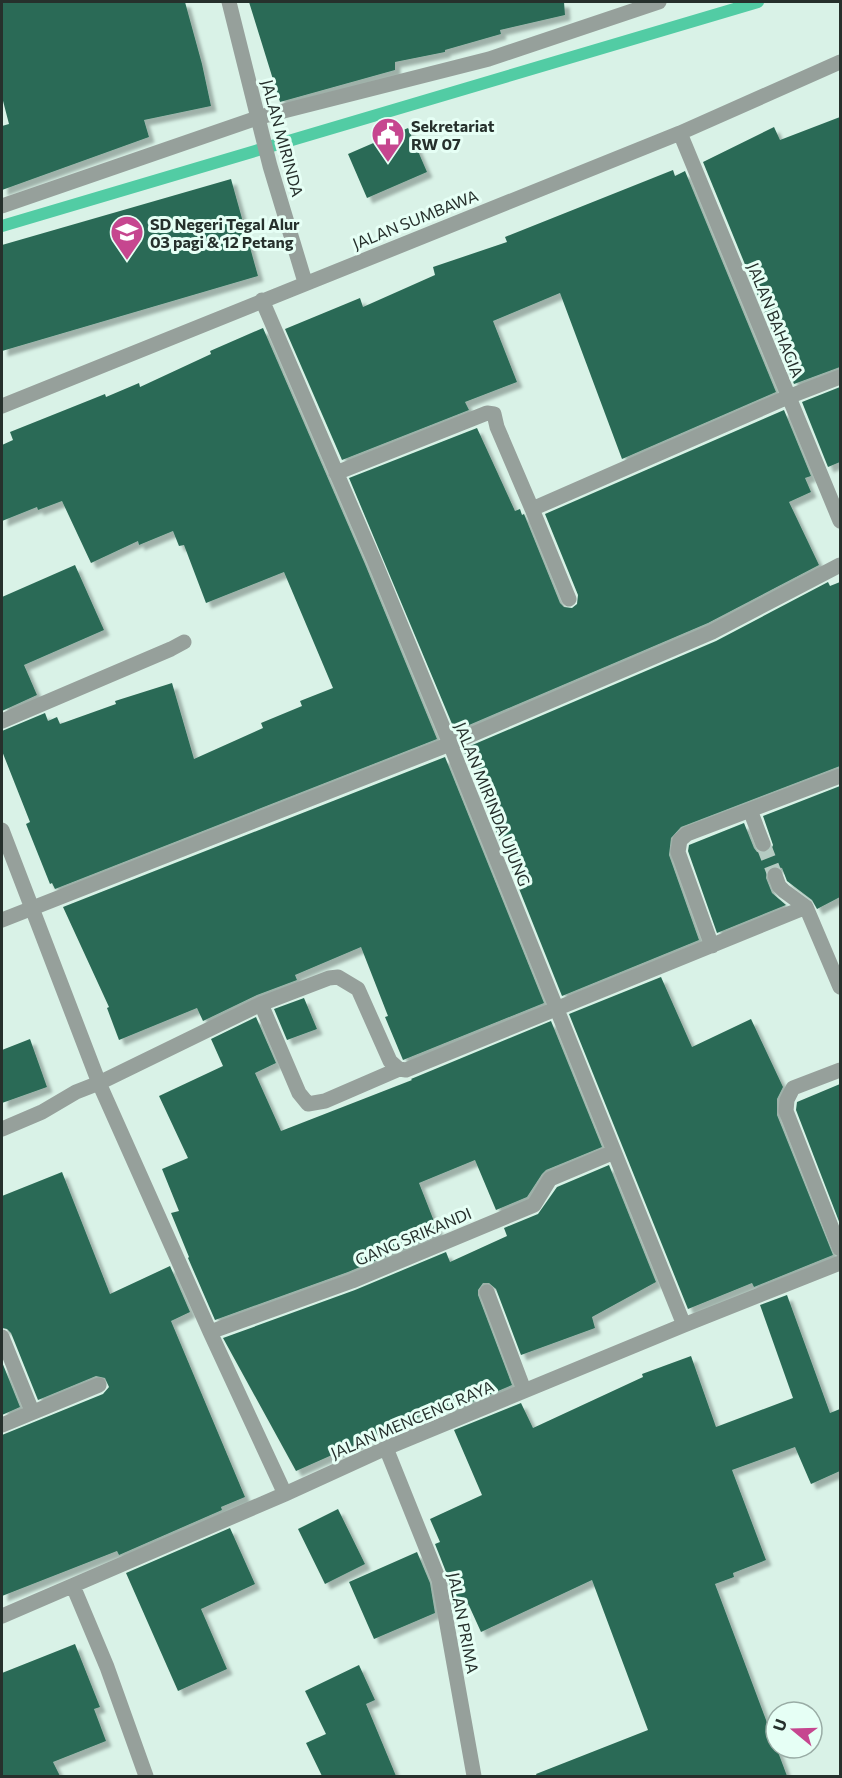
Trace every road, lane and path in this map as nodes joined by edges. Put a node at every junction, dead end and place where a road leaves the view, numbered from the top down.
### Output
1 (229, 2) edge
2 (659, 2) edge
3 (840, 62) edge
4 (261, 123) junction
5 (680, 133) junction
6 (2, 206) edge
7 (305, 282) junction
8 (262, 300) junction
9 (840, 377) edge
10 (788, 397) junction
11 (2, 406) edge
12 (336, 473) junction
13 (532, 509) junction
14 (840, 521) edge
15 (840, 565) edge
16 (569, 599) dead end
17 (184, 642) dead end
18 (2, 721) edge
19 (450, 744) junction
20 (840, 776) edge
21 (750, 810) junction
22 (2, 830) edge
23 (763, 844) tunnel mouth
24 (775, 875) tunnel mouth
25 (806, 907) junction
26 (30, 908) junction
27 (2, 920) edge
28 (712, 946) junction
29 (840, 987) edge
30 (261, 1004) junction
31 (556, 1010) junction
32 (399, 1069) junction
33 (840, 1070) edge
34 (99, 1083) junction
35 (2, 1129) edge
36 (614, 1152) junction
37 (840, 1249) edge
38 (840, 1263) edge
39 (487, 1292) dead end
40 (684, 1325) junction
41 (210, 1332) junction
42 (2, 1336) edge
43 (99, 1385) dead end
44 (524, 1390) junction
45 (32, 1412) junction
46 (2, 1425) edge
47 (386, 1448) junction
48 (285, 1494) junction
49 (73, 1586) junction
50 (2, 1616) edge
51 (146, 1776) edge
52 (474, 1776) edge

1 - 4 street, JALAN MIRINDA
2 - 4 street
3 - 5 street, JALAN SUMBAWA
4 - 6 street
4 - 7 street, JALAN MIRINDA
5 - 7 street, JALAN SUMBAWA
5 - 10 street, JALAN BAHAGIA
7 - 8 street, JALAN SUMBAWA
8 - 11 street, JALAN SUMBAWA
8 - 12 street, JALAN MIRINDA UJUNG
9 - 10 street
10 - 13 street
10 - 14 street, JALAN BAHAGIA
12 - 13 street
12 - 19 street, JALAN MIRINDA UJUNG
13 - 16 street
15 - 19 street
17 - 18 street
19 - 26 street
19 - 31 street, JALAN MIRINDA UJUNG
20 - 21 street
21 - 23 street
21 - 28 street
22 - 26 street
24 - 25 street
25 - 28 street
25 - 29 street
26 - 27 street
26 - 34 street
28 - 31 street
30 - 32 street
30 - 32 street
30 - 34 street
31 - 32 street
31 - 36 street, JALAN MIRINDA UJUNG
33 - 37 street
34 - 35 street
34 - 41 street
36 - 40 street, JALAN MIRINDA UJUNG
36 - 41 street, GANG SRIKANDI
38 - 40 street, JALAN MENCENG RAYA
39 - 44 street
40 - 44 street, JALAN MENCENG RAYA
41 - 48 street
42 - 45 street
43 - 45 street
44 - 47 street, JALAN MENCENG RAYA
45 - 46 street
47 - 48 street, JALAN MENCENG RAYA
47 - 52 street, JALAN PRIMA
48 - 49 street, JALAN MENCENG RAYA
49 - 50 street, JALAN MENCENG RAYA
49 - 51 street

